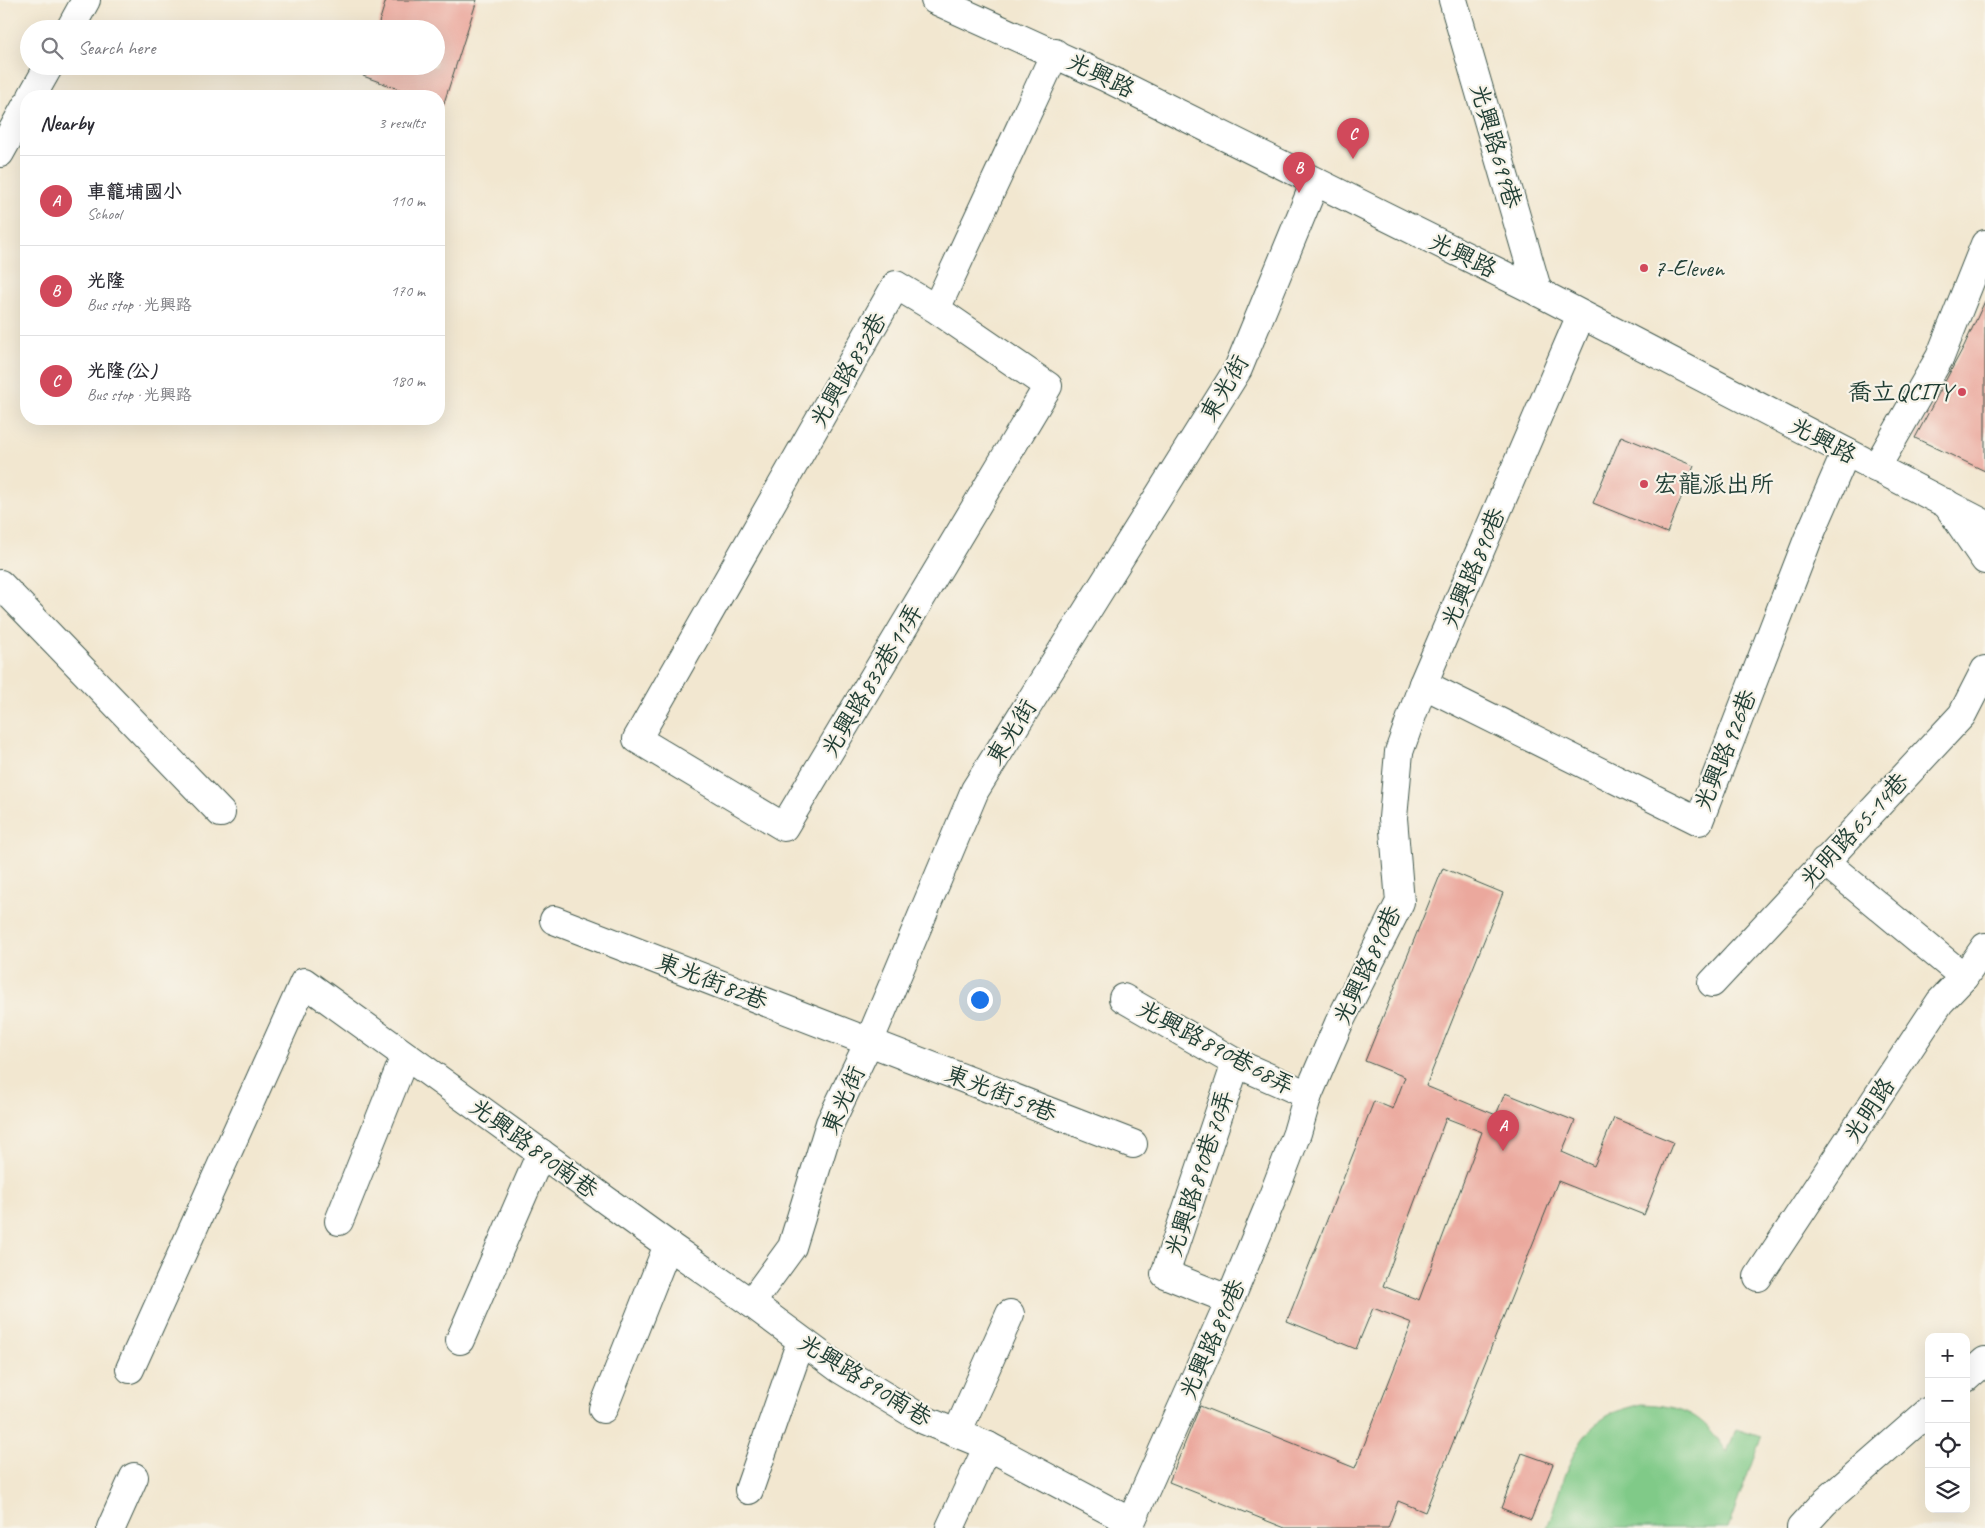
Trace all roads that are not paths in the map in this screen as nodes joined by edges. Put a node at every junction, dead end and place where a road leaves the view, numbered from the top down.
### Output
1 (86, 0) edge
2 (935, 0) edge
3 (1453, 0) edge
4 (75, 20) edge
5 (1054, 53) junction
6 (44, 75) edge
7 (35, 90) edge
8 (20, 117) edge
9 (0, 153) edge
10 (1315, 182) junction
11 (1985, 244) edge
12 (1538, 292) junction
13 (936, 309) junction
14 (1581, 315) junction
15 (1846, 452) junction
16 (1876, 468) junction
17 (1946, 503) junction
18 (1985, 524) edge
19 (1985, 560) edge
20 (0, 584) edge
21 (1985, 670) edge
22 (1423, 684) junction
23 (637, 739) joint
24 (221, 812) dead end
25 (1824, 861) junction
26 (554, 920) dead end
27 (1985, 947) edge
28 (1964, 977) junction
29 (1712, 983) dead end
30 (1123, 998) dead end
31 (869, 1042) junction
32 (405, 1056) junction
33 (1236, 1063) junction
34 (1308, 1095) junction
35 (1133, 1144) dead end
36 (541, 1154) junction
37 (338, 1221) dead end
38 (668, 1246) junction
39 (1758, 1277) dead end
40 (1230, 1300) junction
41 (751, 1303) junction
42 (1010, 1314) dead end
43 (460, 1340) dead end
44 (801, 1341) junction
45 (1985, 1362) edge
46 (130, 1369) dead end
47 (1970, 1375) edge
48 (603, 1409) dead end
49 (1925, 1415) edge
50 (957, 1433) junction
51 (988, 1446) junction
52 (134, 1477) dead end
53 (749, 1490) dead end
54 (1136, 1526) edge
55 (111, 1528) edge
56 (950, 1528) edge
57 (1801, 1528) edge

1 - 4 main road
2 - 5 main road, 光興路
3 - 12 main road, 光興路699巷
5 - 10 main road, 光興路
5 - 13 main road
6 - 7 main road
8 - 9 main road
10 - 12 main road, 光興路
10 - 31 main road, 東光街
11 - 16 main road
12 - 14 main road, 光興路
13 - 23 main road, 光興路832巷
13 - 23 main road, 光興路832巷11弄
14 - 15 main road, 光興路
14 - 22 main road, 光興路890巷
15 - 16 main road, 光興路
15 - 22 main road, 光興路926巷
16 - 17 main road, 光興路
17 - 18 main road, 光興路
17 - 19 main road
20 - 24 main road
21 - 25 main road, 光明路65-14巷
22 - 34 main road, 光興路890巷
25 - 28 main road
25 - 29 main road, 光明路65-14巷
26 - 31 main road, 東光街82巷
27 - 28 main road, 光明路
28 - 39 main road, 光明路
30 - 33 main road, 光興路890巷68弄
31 - 35 main road, 東光街59巷
31 - 41 main road, 東光街
32 - 36 main road, 光興路890南巷
32 - 37 main road
32 - 46 main road, 光興路890南巷
33 - 34 main road, 光興路890巷68弄
33 - 40 main road, 光興路890巷70弄
34 - 40 main road, 光興路890巷
36 - 38 main road, 光興路890南巷
36 - 43 main road
38 - 41 main road, 光興路890南巷
38 - 48 main road
40 - 54 main road, 光興路890巷
41 - 44 main road, 光興路890南巷
42 - 50 main road
44 - 50 main road, 光興路890南巷
44 - 53 main road
45 - 47 main road
49 - 57 main road
50 - 51 main road, 光興路890南巷
51 - 54 main road, 光興路890南巷
51 - 56 main road
52 - 55 main road

